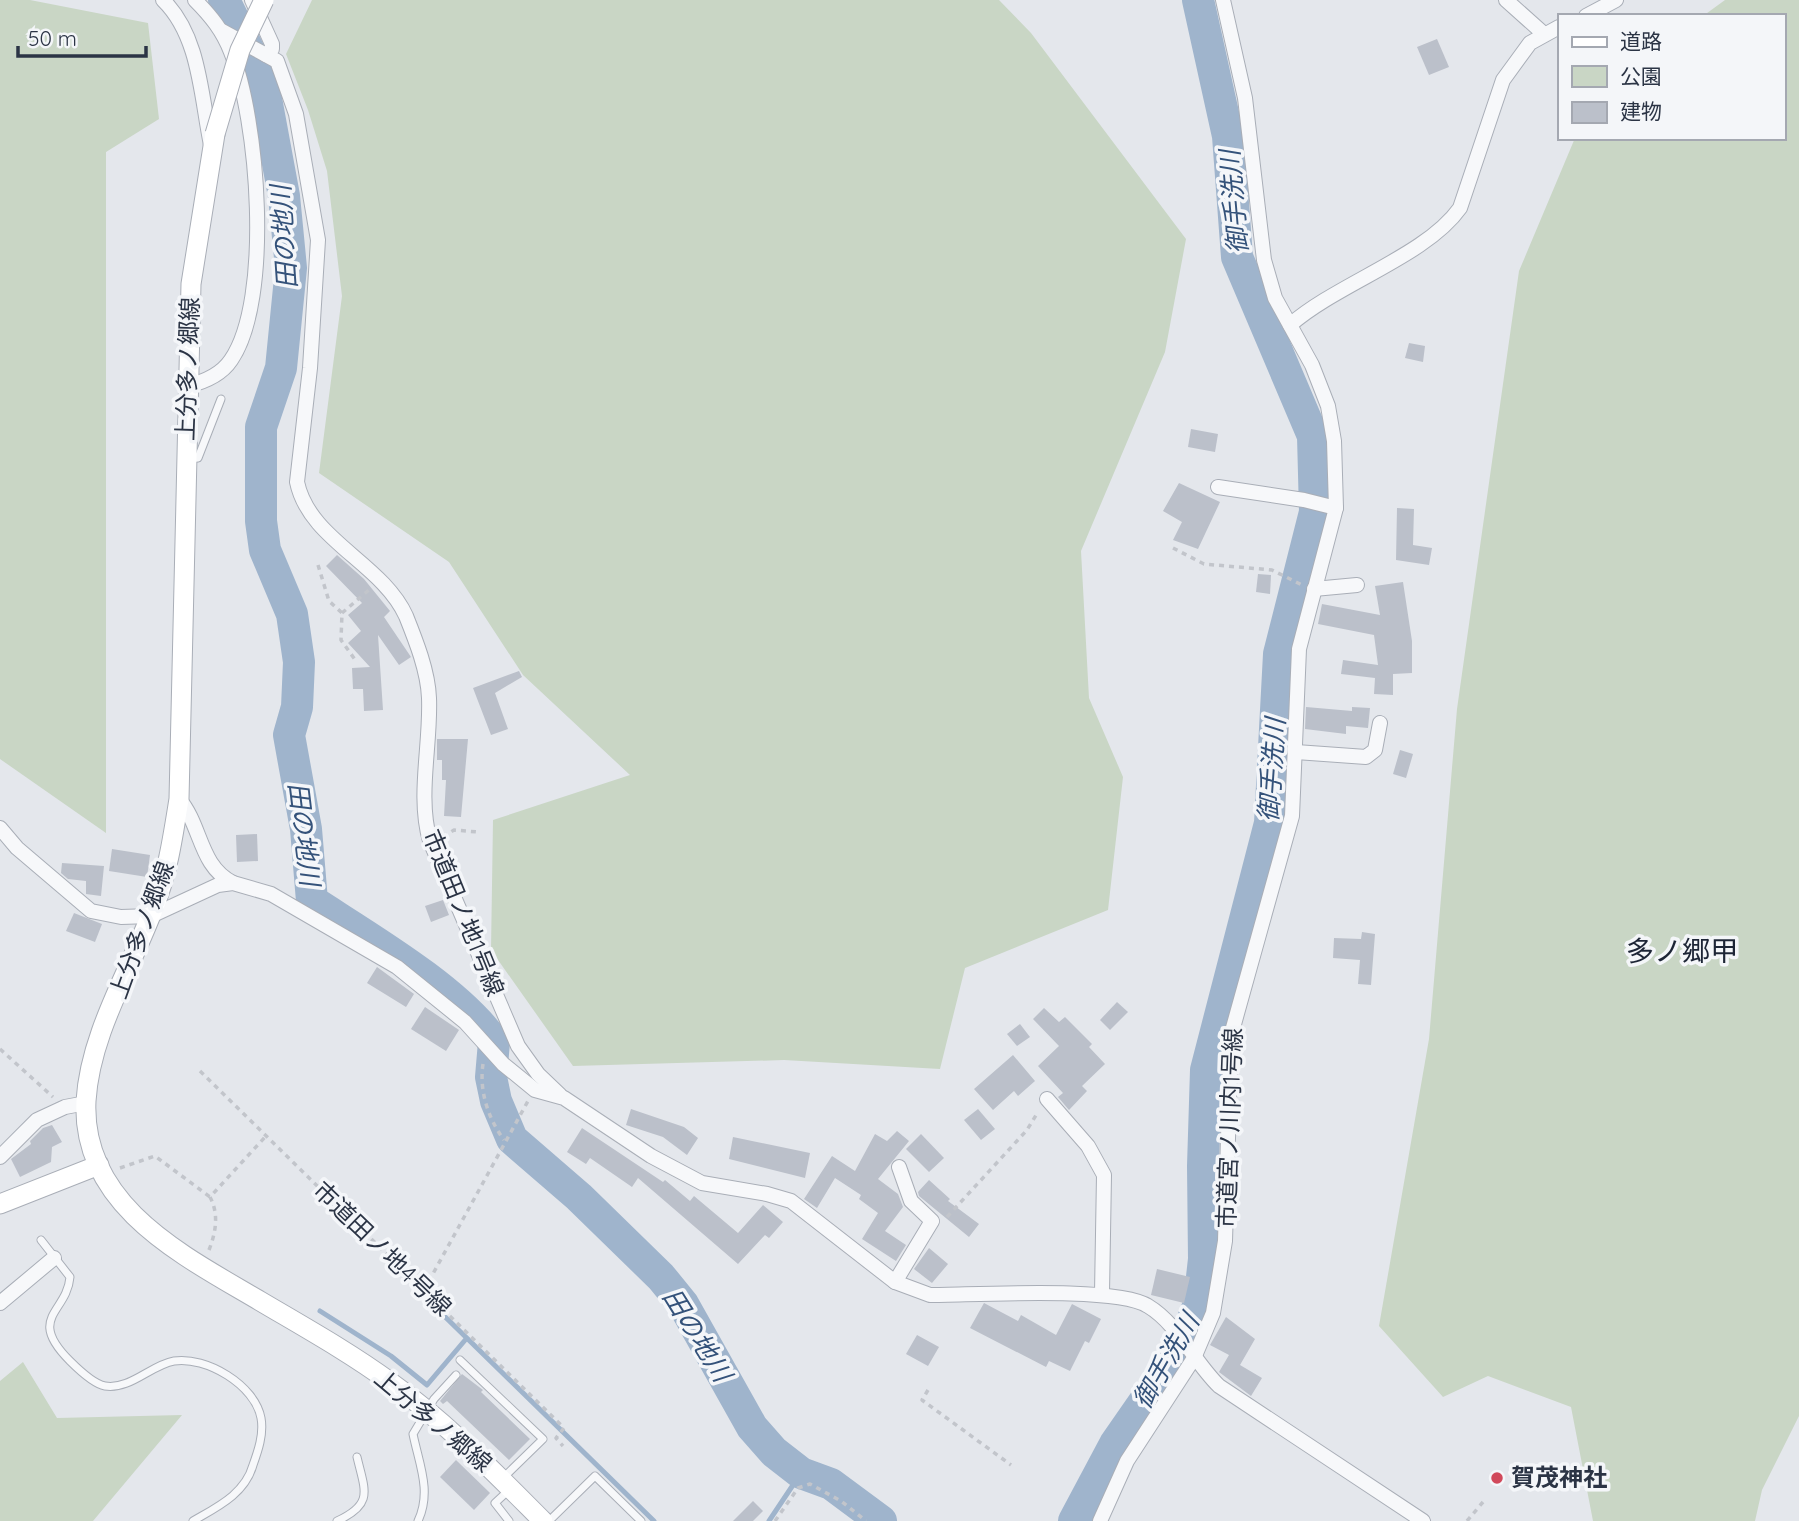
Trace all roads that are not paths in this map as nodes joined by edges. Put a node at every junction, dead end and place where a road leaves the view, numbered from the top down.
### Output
1 (163, 0) edge
2 (195, 0) edge
3 (252, 0) edge
4 (264, 0) edge
5 (1223, 0) edge
6 (1506, 0) edge
7 (1616, 0) edge
8 (1590, 14) edge
9 (1558, 27) edge
10 (222, 31) junction
11 (1544, 34) junction
12 (265, 54) junction
13 (214, 142) junction
14 (1290, 325) junction
15 (187, 386) junction
16 (221, 399) dead end
17 (185, 460) junction
18 (1218, 487) dead end
19 (1330, 506) junction
20 (1357, 585) dead end
21 (1309, 588) junction
22 (1380, 723) dead end
23 (1296, 751) junction
24 (179, 799) junction
25 (0, 828) edge
26 (233, 883) junction
27 (151, 916) junction
28 (564, 1098) junction
29 (1047, 1099) road end
30 (86, 1102) junction
31 (0, 1157) edge
32 (108, 1167) junction
33 (899, 1167) dead end
34 (0, 1204) edge
35 (41, 1240) dead end
36 (54, 1258) junction
37 (895, 1282) junction
38 (1102, 1293) junction
39 (0, 1303) edge
40 (1191, 1355) junction
41 (460, 1360) dead end
42 (456, 1374) dead end
43 (427, 1410) junction
44 (357, 1457) dead end
45 (506, 1484) junction
46 (193, 1521) edge
47 (337, 1521) edge
48 (418, 1521) edge
49 (509, 1521) edge
50 (543, 1521) edge
51 (549, 1521) edge
52 (641, 1521) edge
53 (1100, 1521) edge
54 (1423, 1521) edge

1 - 13 street
2 - 10 street
3 - 12 street
4 - 13 main road, 上分多ノ郷線, bridge
5 - 14 street, 市道宮ノ川内1号線
6 - 11 street
7 - 8 street
9 - 11 street
10 - 12 street
10 - 15 street
11 - 14 street
12 - 28 street, 市道田ノ地1号線
13 - 15 main road, 上分多ノ郷線
14 - 19 street, 市道宮ノ川内1号線
15 - 17 main road, 上分多ノ郷線
16 - 17 lane
17 - 24 main road, 上分多ノ郷線
18 - 19 street
19 - 21 street, 市道宮ノ川内1号線
20 - 21 street
21 - 23 street, 市道宮ノ川内1号線
22 - 23 street
23 - 40 street, 市道宮ノ川内1号線
24 - 26 street
24 - 27 main road, 上分多ノ郷線
25 - 27 street
26 - 27 street
26 - 28 street
27 - 30 main road, 上分多ノ郷線
28 - 37 street
29 - 38 street
30 - 31 street
30 - 32 main road, 上分多ノ郷線
32 - 34 main road
32 - 43 main road, 上分多ノ郷線
33 - 37 street
35 - 36 lane
36 - 39 street
36 - 46 lane
37 - 38 street
38 - 40 street
40 - 53 street, 市道宮ノ川内1号線
40 - 54 street
41 - 45 lane
42 - 43 lane
43 - 45 main road, 上分多ノ郷線
43 - 48 lane
44 - 47 lane
45 - 49 lane
45 - 50 main road, 上分多ノ郷線
51 - 52 lane

